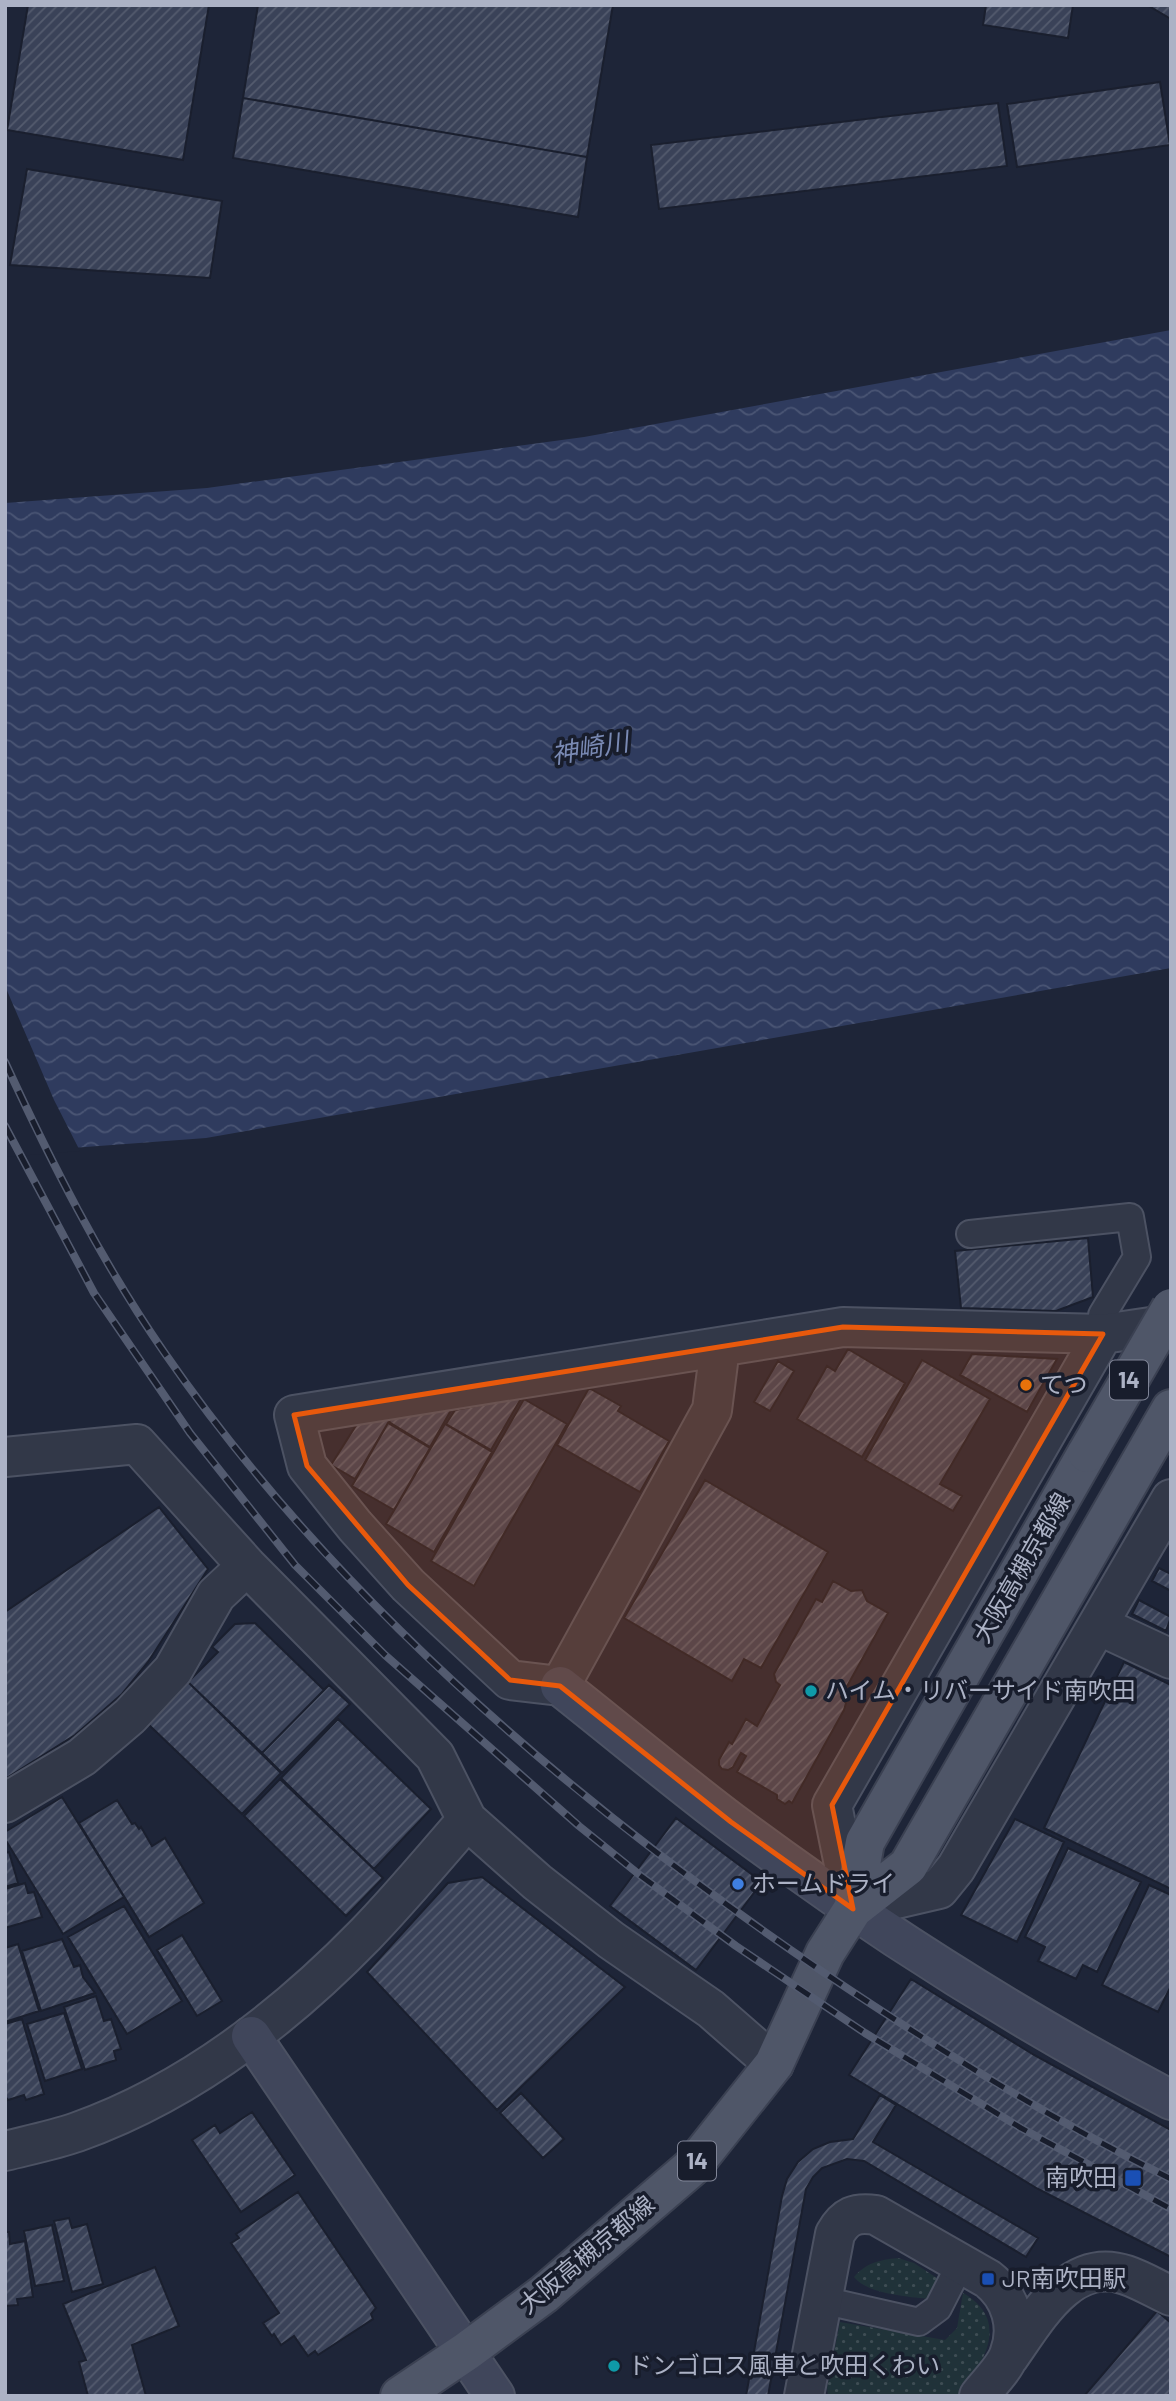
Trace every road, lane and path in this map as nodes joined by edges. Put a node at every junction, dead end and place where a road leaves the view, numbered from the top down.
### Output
1 (970, 1234) dead end
2 (1171, 1308) edge
3 (1171, 1324) edge
4 (1103, 1334) junction
5 (720, 1347) junction
6 (1171, 1409) edge
7 (5, 1457) edge
8 (1171, 1499) edge
9 (247, 1566) junction
10 (1098, 1625) junction
11 (1171, 1659) edge
12 (561, 1686) junction
13 (5, 1803) edge
14 (467, 1820) junction
15 (853, 1909) junction
16 (251, 2036) junction
17 (774, 2064) junction
18 (1171, 2101) edge
19 (5, 2151) edge
20 (961, 2263) junction
21 (1171, 2296) edge
22 (822, 2300) junction
23 (467, 2351) junction
24 (1009, 2357) junction
25 (400, 2396) edge
26 (495, 2396) edge
27 (804, 2396) edge
28 (979, 2396) edge

1 - 4 lane
2 - 15 main road, 大阪高槻京都線 / 14, bridge
3 - 4 street
4 - 5 street
4 - 15 street
5 - 12 street
5 - 12 street
6 - 15 main road, 大阪高槻京都線 / 14
7 - 9 street
8 - 10 street
9 - 13 street
9 - 14 street
10 - 11 street
10 - 15 street
12 - 15 street
14 - 16 street
14 - 17 street
15 - 17 main road, 大阪高槻京都線 / 14
15 - 18 street
16 - 19 street
16 - 23 street
17 - 23 main road, 大阪高槻京都線 / 14
20 - 22 lane
20 - 22 street
20 - 24 street
21 - 24 street
22 - 27 street
23 - 25 main road, 大阪高槻京都線 / 14
23 - 26 street
24 - 28 street

